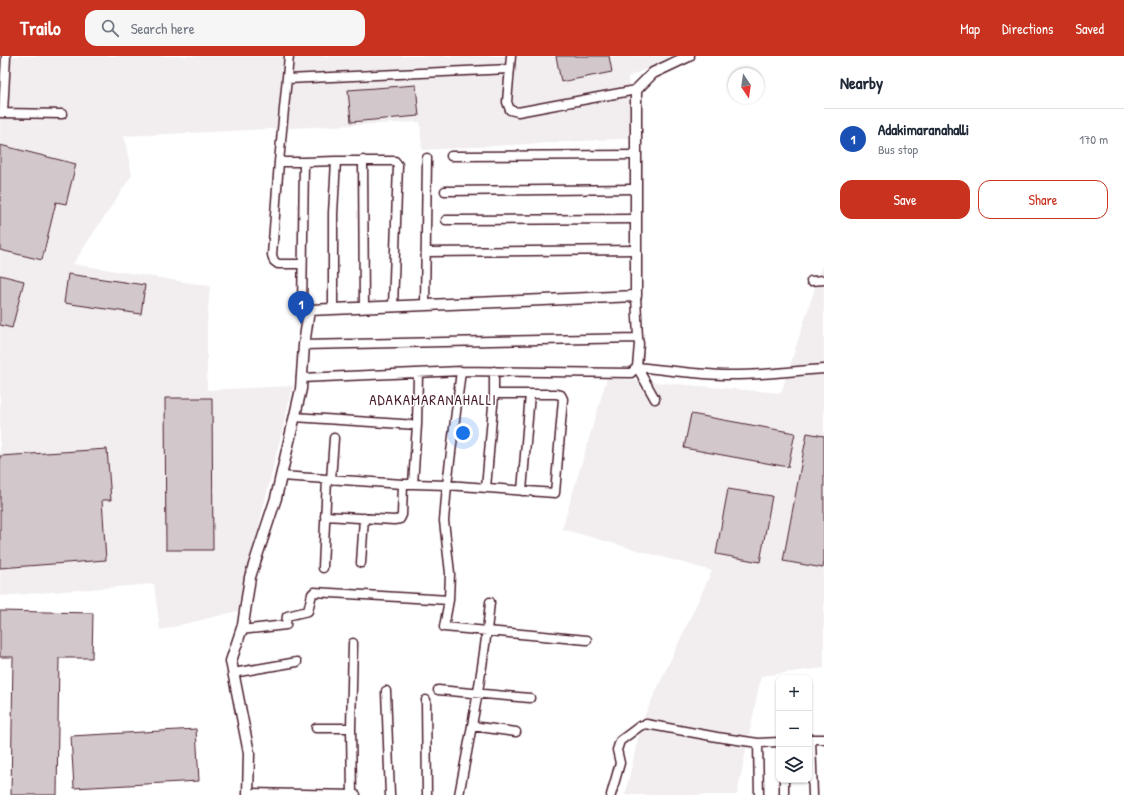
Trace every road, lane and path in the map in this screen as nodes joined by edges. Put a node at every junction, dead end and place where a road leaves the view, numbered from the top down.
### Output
1 (6, 56) edge
2 (289, 56) edge
3 (511, 56) edge
4 (689, 56) edge
5 (510, 69) junction
6 (287, 79) junction
7 (636, 90) junction
8 (2, 113) edge
9 (62, 114) dead end
10 (636, 155) junction
11 (451, 156) dead end
12 (427, 158) dead end
13 (363, 160) junction
14 (336, 161) junction
15 (279, 162) junction
16 (304, 162) junction
17 (636, 189) junction
18 (445, 191) dead end
19 (636, 219) junction
20 (446, 220) dead end
21 (636, 250) junction
22 (426, 252) junction
23 (302, 264) junction
24 (824, 280) edge
25 (811, 281) dead end
26 (636, 296) junction
27 (425, 305) junction
28 (393, 307) junction
29 (364, 308) junction
30 (332, 309) junction
31 (309, 310) junction
32 (638, 338) junction
33 (304, 345) junction
34 (637, 367) junction
35 (824, 369) edge
36 (461, 371) junction
37 (494, 371) junction
38 (418, 373) junction
39 (301, 378) junction
40 (494, 394) junction
41 (530, 394) junction
42 (655, 399) dead end
43 (294, 417) junction
44 (417, 425) junction
45 (334, 438) dead end
46 (281, 476) junction
47 (329, 480) junction
48 (403, 484) junction
49 (413, 484) junction
50 (447, 485) junction
51 (486, 488) junction
52 (522, 491) junction
53 (325, 516) junction
54 (364, 518) junction
55 (361, 563) dead end
56 (323, 568) dead end
57 (449, 600) junction
58 (490, 602) dead end
59 (241, 630) junction
60 (488, 630) junction
61 (587, 640) dead end
62 (353, 643) dead end
63 (297, 662) dead end
64 (233, 673) junction
65 (438, 690) dead end
66 (386, 691) dead end
67 (478, 694) junction
68 (530, 698) dead end
69 (426, 700) dead end
70 (472, 726) junction
71 (316, 728) dead end
72 (351, 728) junction
73 (516, 732) dead end
74 (812, 739) edge
75 (824, 739) edge
76 (776, 742) edge
77 (758, 743) junction
78 (810, 747) edge
79 (784, 783) edge
80 (248, 794) edge
81 (352, 794) edge
82 (356, 795) edge
83 (390, 795) edge
84 (427, 795) edge
85 (459, 795) edge
86 (611, 795) edge
87 (759, 795) edge
88 (784, 795) edge
89 (813, 795) edge

1 - 8 street
2 - 6 street
3 - 5 street
4 - 7 street
5 - 6 street
5 - 7 street
6 - 15 street
7 - 10 street
8 - 9 street
10 - 11 street
10 - 17 street
12 - 22 street
13 - 14 street
13 - 28 street
13 - 29 street
14 - 16 street
14 - 30 street
15 - 16 street
15 - 23 street
16 - 23 street
17 - 18 street
17 - 19 street
19 - 20 street
19 - 21 street
21 - 22 street
21 - 26 street
22 - 27 street
23 - 31 street
24 - 25 street
26 - 27 street
26 - 32 street
27 - 28 street
28 - 29 street
29 - 30 street
30 - 31 street
31 - 33 street
32 - 33 street
32 - 34 street
33 - 39 street
34 - 35 street
34 - 37 street
34 - 42 street
36 - 37 street
36 - 38 street
36 - 50 street
37 - 40 street
38 - 39 street
38 - 44 street
39 - 43 street
40 - 41 street
40 - 51 street
41 - 52 street
41 - 52 street
43 - 44 street
43 - 46 street
44 - 49 street
45 - 47 street
46 - 47 street
46 - 59 street
47 - 48 street
47 - 53 street
48 - 49 street
48 - 54 street
49 - 50 street
50 - 51 street
50 - 57 street
51 - 52 street
53 - 54 street
53 - 56 street
54 - 55 street
57 - 59 street
57 - 60 street
58 - 60 street
59 - 64 street
60 - 61 street
60 - 67 street
62 - 72 street
63 - 64 street
64 - 80 street
65 - 67 street
66 - 83 street
67 - 68 street
67 - 70 street
69 - 84 street
70 - 73 street
70 - 85 street
71 - 72 street
72 - 81 street
74 - 75 street
76 - 77 street
77 - 86 street
77 - 87 street
78 - 89 street
79 - 88 street
80 - 81 street
81 - 82 street

